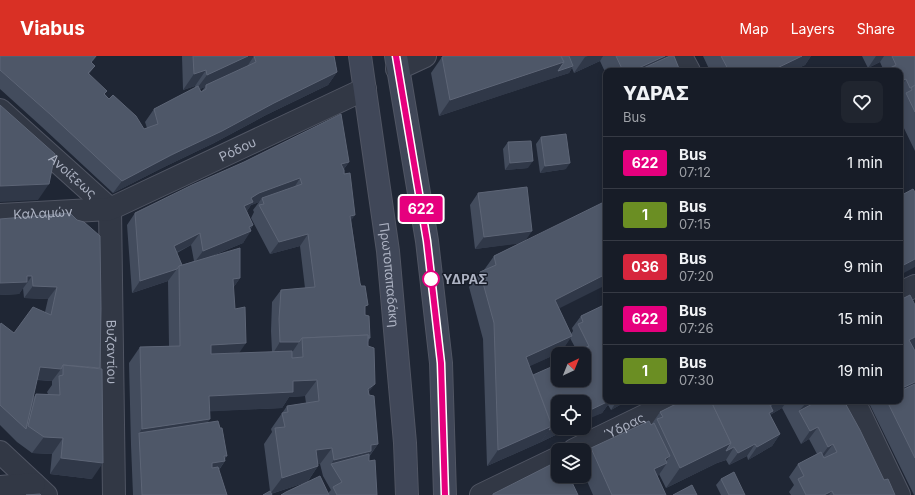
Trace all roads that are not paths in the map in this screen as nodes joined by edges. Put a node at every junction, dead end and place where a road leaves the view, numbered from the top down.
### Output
1 (360, 56) edge
2 (425, 56) edge
3 (681, 56) edge
4 (396, 63) edge
5 (687, 68) edge
6 (365, 90) junction
7 (0, 110) edge
8 (110, 209) junction
9 (0, 215) edge
10 (915, 286) edge
11 (903, 292) edge
12 (669, 404) edge
13 (855, 404) edge
14 (588, 443) edge
15 (0, 452) edge
16 (551, 461) edge
17 (0, 487) edge
18 (40, 490) edge
19 (114, 495) edge
20 (407, 495) edge
21 (445, 495) edge
22 (481, 495) edge
23 (899, 495) edge

1 - 6 main road, Πρωτοπαπαδάκη
2 - 4 street
3 - 5 street
4 - 21 main road
6 - 8 street, Ρόδου
6 - 20 main road, Πρωτοπαπαδάκη
7 - 8 street, Ανοίξεως
8 - 9 street, Καλαμών
8 - 19 street, Βυζαντίου
10 - 11 street
12 - 14 street, Ύδρας
13 - 23 street
15 - 18 street
16 - 22 street
17 - 18 street

